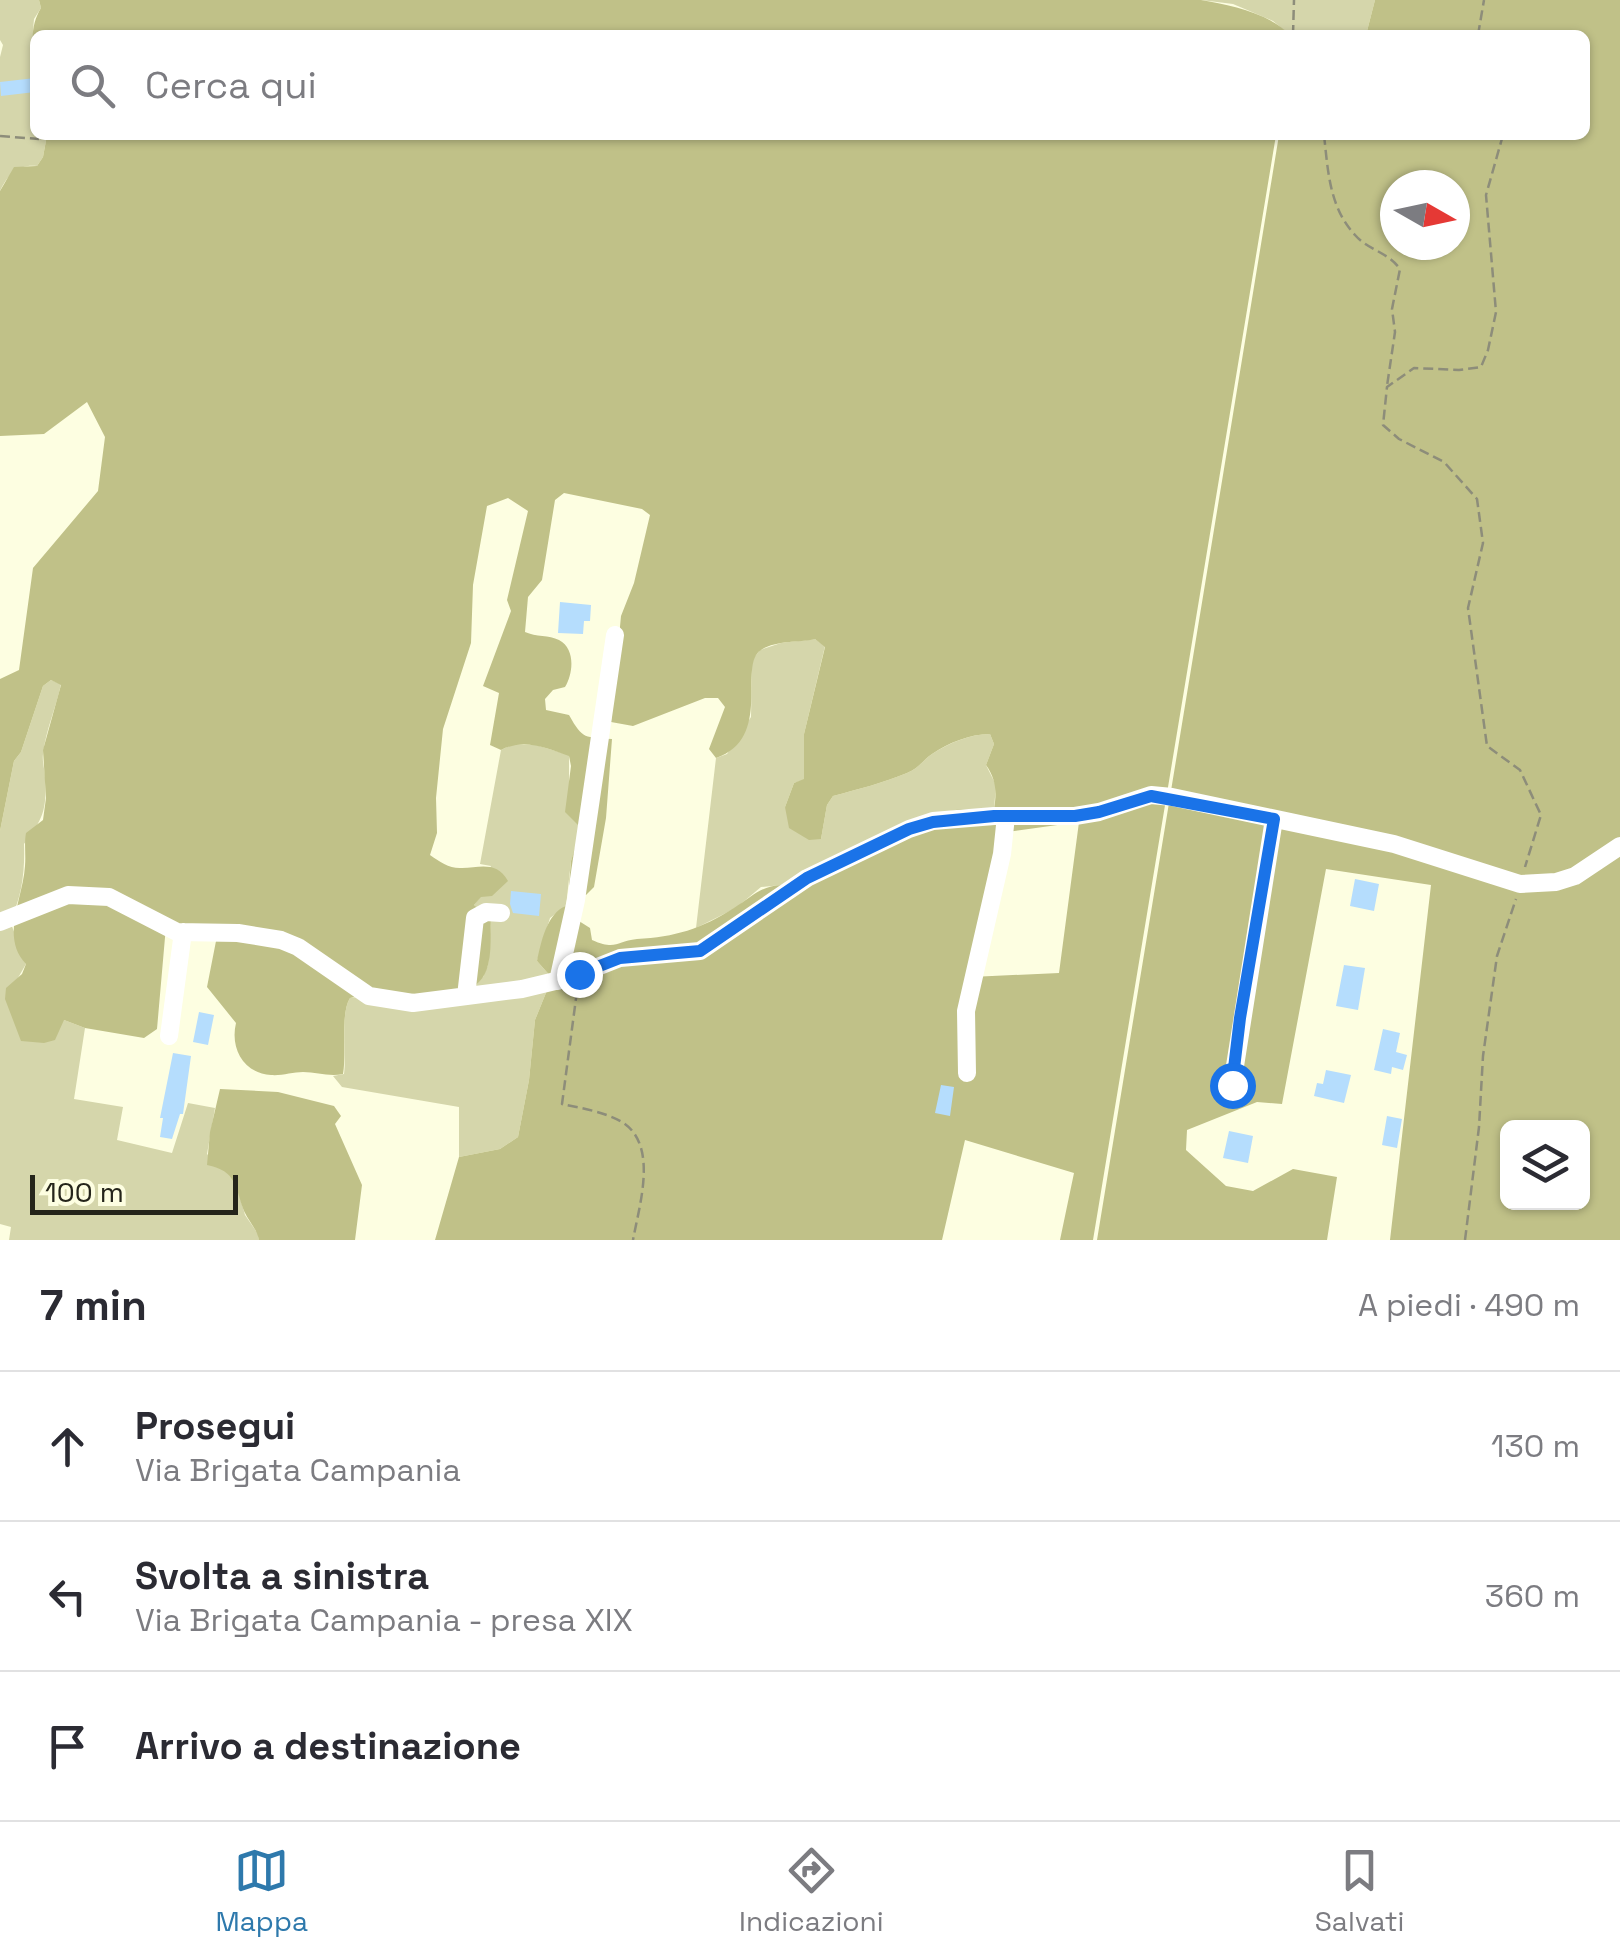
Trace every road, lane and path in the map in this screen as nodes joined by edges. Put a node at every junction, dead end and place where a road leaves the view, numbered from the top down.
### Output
1 (1294, 0) edge
2 (1484, 0) edge
3 (1292, 30) edge
4 (1479, 30) edge
5 (0, 136) edge
6 (30, 138) edge
7 (1324, 140) edge
8 (1502, 140) edge
9 (1387, 387) junction
10 (616, 635) dead end
11 (1006, 816) junction
12 (1274, 819) junction
13 (1620, 846) edge
14 (1520, 884) junction
15 (501, 913) dead end
16 (0, 922) edge
17 (183, 932) junction
18 (579, 974) junction
19 (558, 980) junction
20 (466, 996) junction
21 (169, 1036) dead end
22 (966, 1073) dead end
23 (1232, 1085) dead end
24 (633, 1240) edge
25 (1465, 1240) edge

1 - 3 path
2 - 4 path
5 - 6 path
7 - 9 path
8 - 9 path
9 - 14 path
10 - 19 street
11 - 12 street
11 - 18 street
11 - 22 street
12 - 14 street
12 - 23 street
13 - 14 street
14 - 25 path
15 - 20 street
16 - 17 street
17 - 20 street
17 - 21 street
18 - 19 street
18 - 24 path
19 - 20 street

